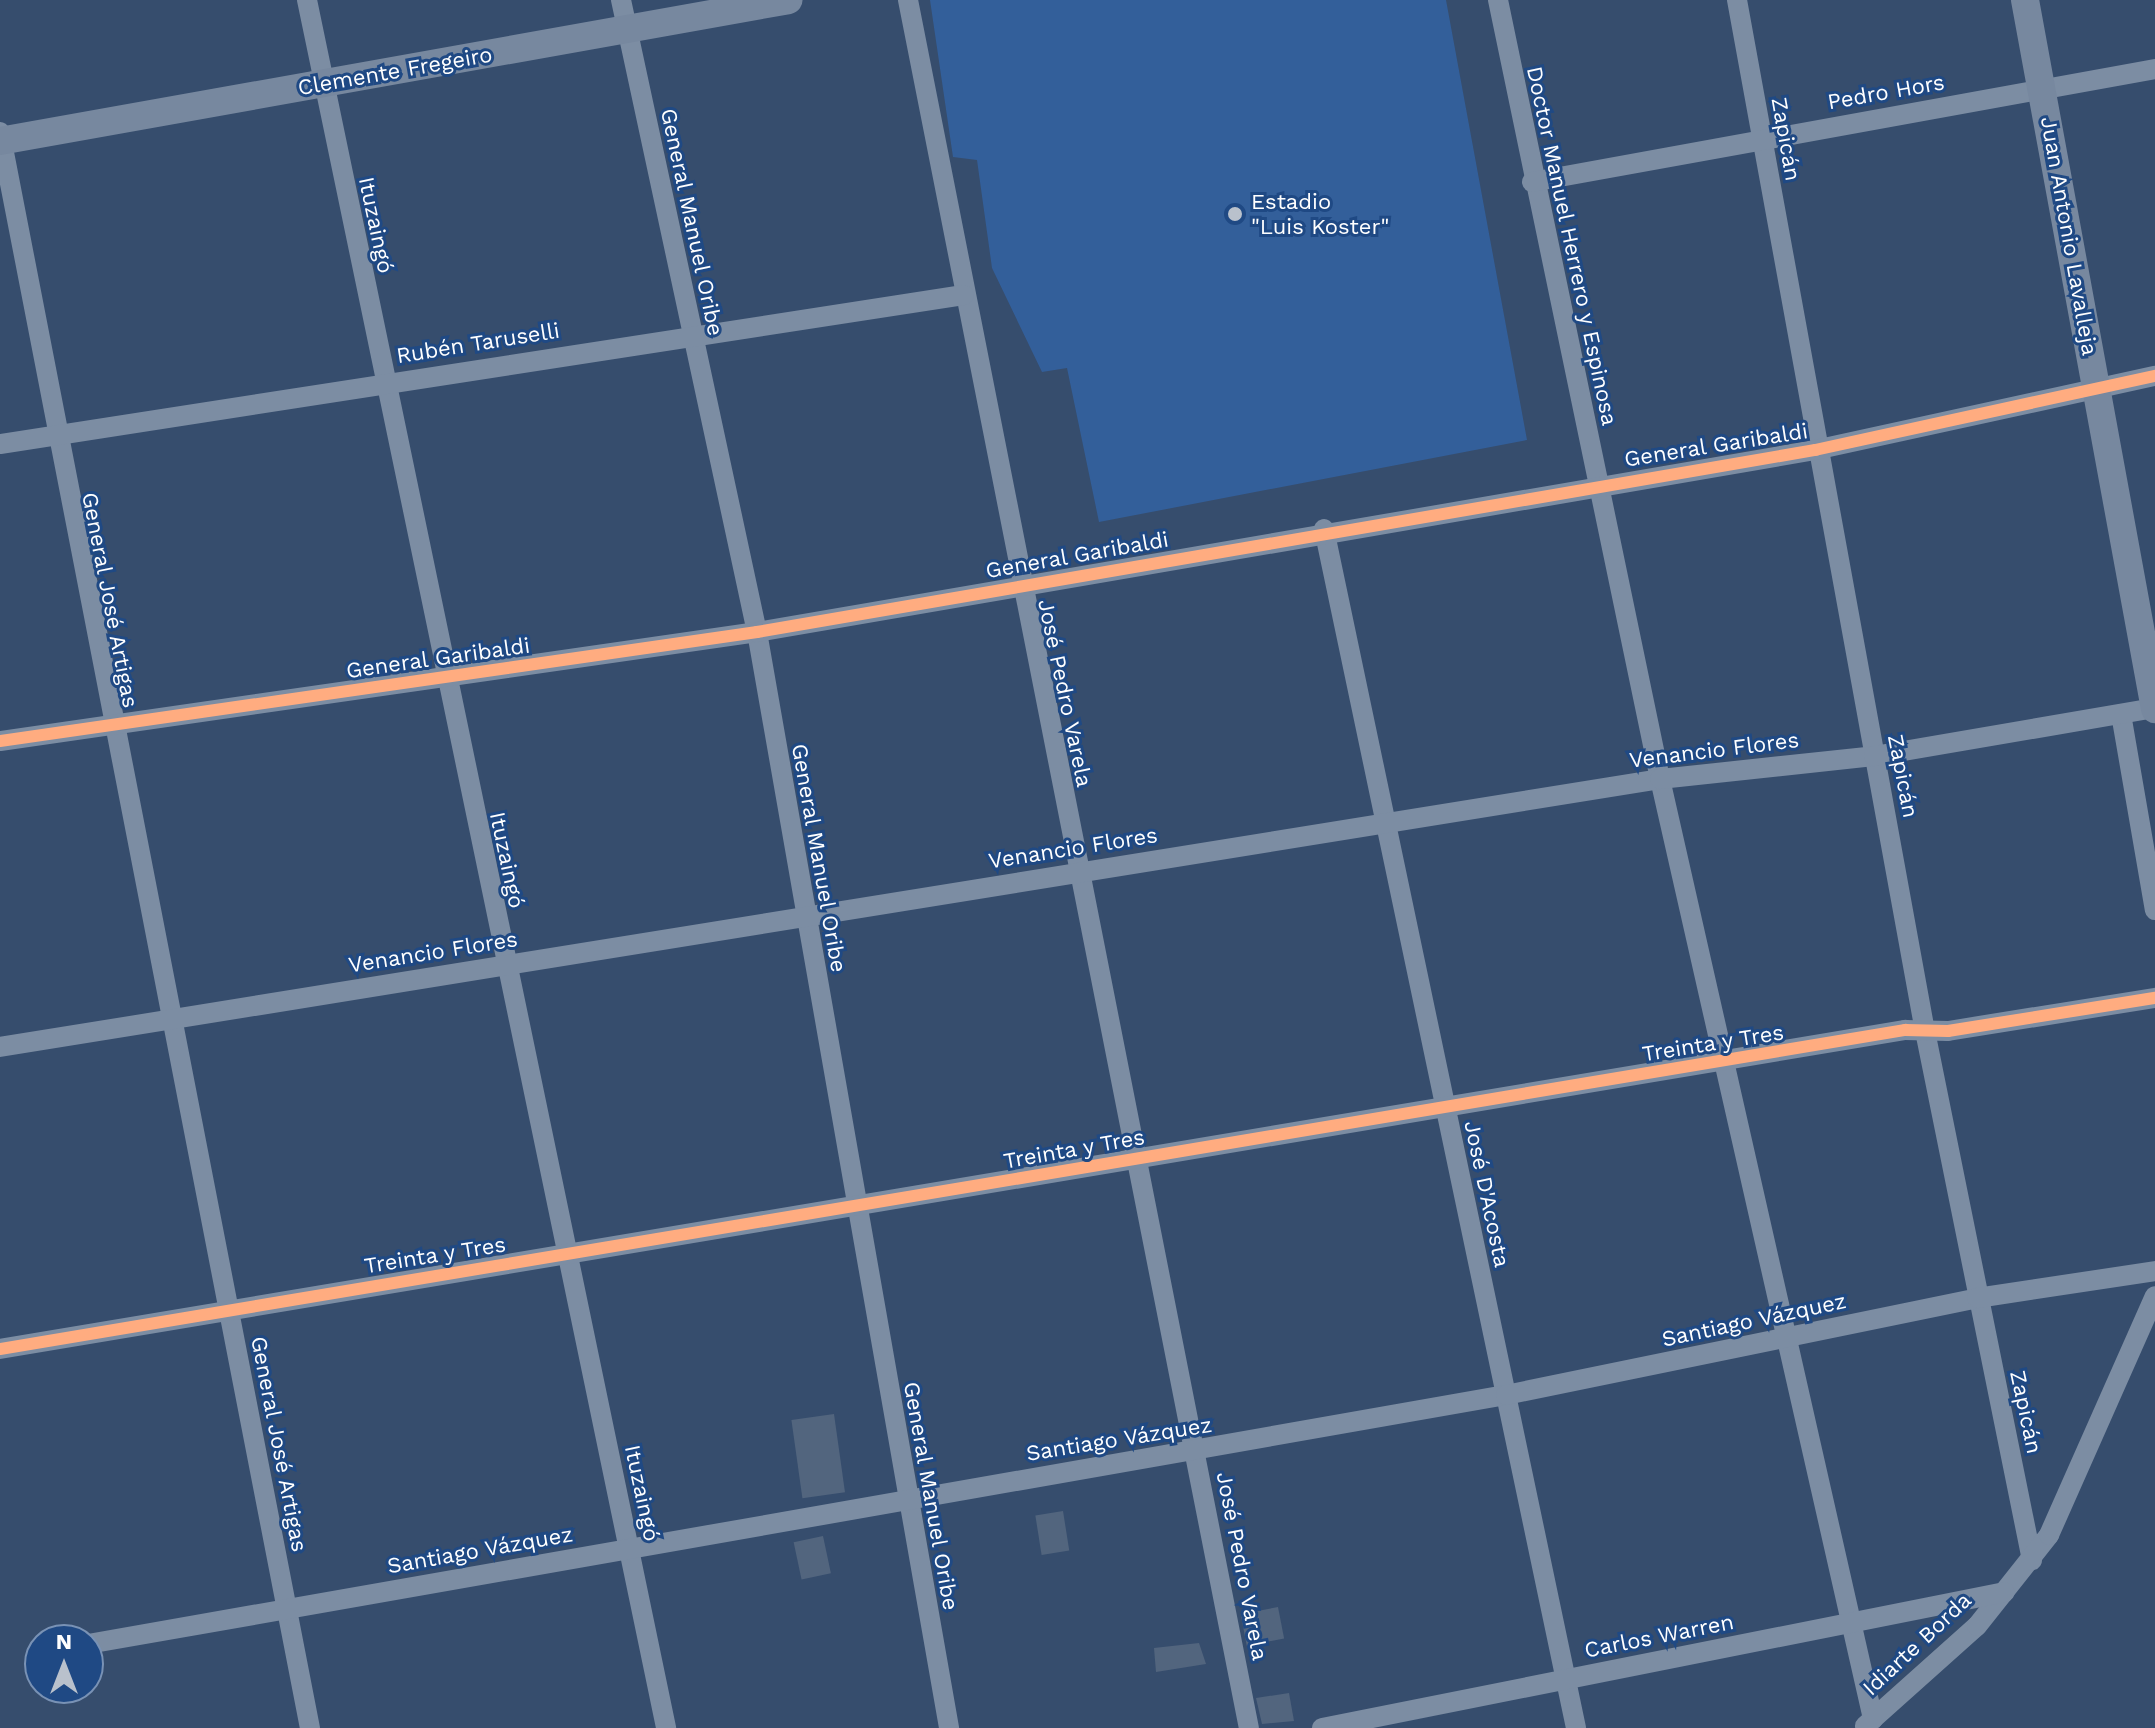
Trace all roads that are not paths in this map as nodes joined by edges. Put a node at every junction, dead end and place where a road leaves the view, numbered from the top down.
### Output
1 (307, 0) edge
2 (621, 0) edge
3 (789, 0) edge
4 (908, 0) edge
5 (1498, 0) edge
6 (1737, 0) edge
7 (2025, 0) edge
8 (627, 29) junction
9 (2155, 69) edge
10 (323, 84) junction
11 (2042, 90) junction
12 (1, 138) edge
13 (1762, 138) junction
14 (1532, 182) junction
15 (964, 295) junction
16 (690, 332) junction
17 (2155, 376) edge
18 (384, 382) junction
19 (2097, 389) junction
20 (57, 435) junction
21 (0, 444) edge
22 (1815, 450) junction
23 (1598, 484) junction
24 (1324, 529) junction
25 (1022, 586) junction
26 (757, 632) junction
27 (443, 678) junction
28 (2155, 709) edge
29 (2121, 714) junction
30 (114, 725) junction
31 (0, 741) edge
32 (1874, 756) junction
33 (1660, 779) junction
34 (1384, 823) junction
35 (2150, 854) edge
36 (1081, 871) junction
37 (2155, 910) edge
38 (804, 917) junction
39 (505, 965) junction
40 (2155, 998) edge
41 (173, 1020) junction
42 (1925, 1031) junction
43 (0, 1047) edge
44 (1722, 1062) junction
45 (1444, 1107) junction
46 (1138, 1158) junction
47 (855, 1208) junction
48 (568, 1253) junction
49 (2155, 1271) edge
50 (2155, 1296) edge
51 (1977, 1298) junction
52 (228, 1310) junction
53 (1786, 1337) junction
54 (0, 1349) edge
55 (1506, 1395) junction
56 (1195, 1452) junction
57 (907, 1497) junction
58 (629, 1547) junction
59 (2032, 1560) junction
60 (2005, 1592) junction
61 (287, 1609) junction
62 (1850, 1622) junction
63 (104, 1641) edge
64 (1566, 1679) junction
65 (1868, 1724) edge
66 (310, 1728) edge
67 (666, 1728) edge
68 (949, 1728) edge
69 (1249, 1728) edge
70 (1322, 1728) edge
71 (1576, 1728) edge

1 - 10 street, Ituzaingó
2 - 8 street, General Manuel Oribe
3 - 8 street, Clemente Fregeiro
4 - 15 street, José Pedro Varela
5 - 14 street, Doctor Manuel Herrero y Espinosa
6 - 13 street, Zapicán
7 - 11 street, Juan Antonio Lavalleja
8 - 10 street, Clemente Fregeiro
8 - 16 street, General Manuel Oribe
9 - 11 street, Pedro Hors
10 - 12 street, Clemente Fregeiro
10 - 18 street, Ituzaingó
11 - 13 street, Pedro Hors
11 - 19 street, Juan Antonio Lavalleja
12 - 20 street, General José Artigas
13 - 14 street, Pedro Hors
13 - 22 street, Zapicán
14 - 23 street, Doctor Manuel Herrero y Espinosa
15 - 16 street, Rubén Taruselli
15 - 25 street, José Pedro Varela
16 - 18 street, Rubén Taruselli
16 - 26 street, General Manuel Oribe
17 - 19 street, General Garibaldi
18 - 20 street, Rubén Taruselli
18 - 27 street, Ituzaingó
19 - 22 street, General Garibaldi
19 - 28 street, Juan Antonio Lavalleja
20 - 21 street, Rubén Taruselli
20 - 30 street, General José Artigas
22 - 23 street, General Garibaldi
22 - 32 street, Zapicán
23 - 24 street, General Garibaldi
23 - 33 street, Doctor Manuel Herrero y Espinosa
24 - 25 street, General Garibaldi
24 - 34 street, José D'Acosta
25 - 26 street, General Garibaldi
25 - 36 street, José Pedro Varela
26 - 27 street, General Garibaldi
26 - 38 street, General Manuel Oribe
27 - 30 street, General Garibaldi
27 - 39 street, Ituzaingó
28 - 29 street, Venancio Flores
29 - 32 street, Venancio Flores
29 - 35 street
30 - 31 street, General Garibaldi
30 - 41 street, General José Artigas
32 - 33 street, Venancio Flores
32 - 42 street, Zapicán
33 - 34 street, Venancio Flores
33 - 44 street, Doctor Manuel Herrero y Espinosa
34 - 36 street, Venancio Flores
34 - 45 street, José D'Acosta
35 - 37 street
36 - 38 street, Venancio Flores
36 - 46 street, José Pedro Varela
38 - 39 street, Venancio Flores
38 - 47 street, General Manuel Oribe
39 - 41 street, Venancio Flores
39 - 48 street, Ituzaingó
40 - 42 street, Treinta y Tres
41 - 43 street, Venancio Flores
41 - 52 street, General José Artigas
42 - 44 street, Treinta y Tres
42 - 51 street, Zapicán
44 - 45 street, Treinta y Tres
44 - 53 street, Doctor Manuel Herrero y Espinosa
45 - 46 street, Treinta y Tres
45 - 55 street, José D'Acosta
46 - 47 street, Treinta y Tres
46 - 56 street, José Pedro Varela
47 - 48 street, Treinta y Tres
47 - 57 street, General Manuel Oribe
48 - 52 street, Treinta y Tres
48 - 58 street, Ituzaingó
49 - 51 street, Santiago Vázquez
50 - 59 street, Idiarte Borda
51 - 53 street, Santiago Vázquez
51 - 59 street, Zapicán
52 - 54 street, Treinta y Tres
52 - 61 street, General José Artigas
53 - 55 street, Santiago Vázquez
53 - 62 street, Doctor Manuel Herrero y Espinosa
55 - 56 street, Santiago Vázquez
55 - 64 street, José D'Acosta
56 - 57 street, Santiago Vázquez
56 - 69 street, José Pedro Varela
57 - 58 street, Santiago Vázquez
57 - 68 street, General Manuel Oribe
58 - 61 street, Santiago Vázquez
58 - 67 street, Ituzaingó
59 - 60 street, Idiarte Borda
60 - 62 street, Carlos Warren
60 - 65 street, Idiarte Borda
61 - 63 street, Santiago Vázquez
61 - 66 street, General José Artigas
62 - 64 street, Carlos Warren
62 - 65 street, Doctor Manuel Herrero y Espinosa
64 - 70 street, Carlos Warren
64 - 71 street, José D'Acosta

